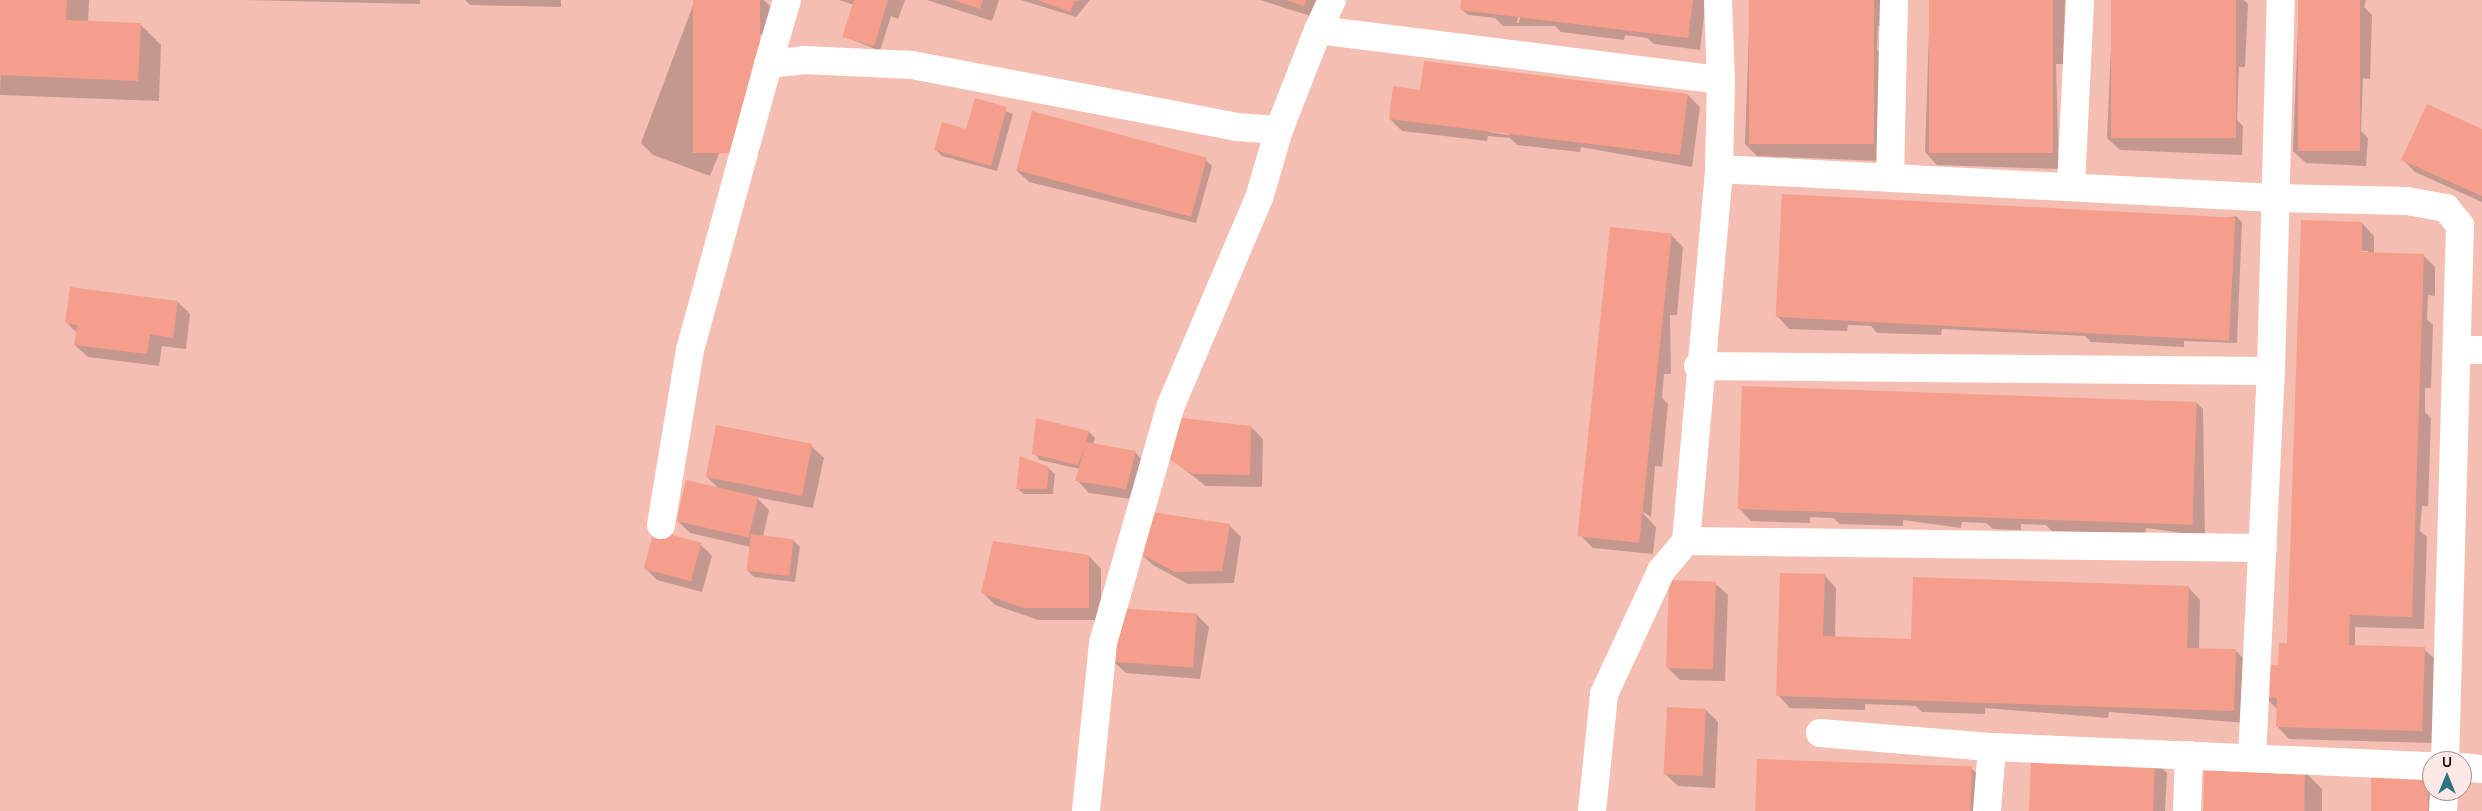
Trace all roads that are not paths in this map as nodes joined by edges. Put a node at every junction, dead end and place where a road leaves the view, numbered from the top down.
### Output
1 (787, 0) edge
2 (1332, 0) edge
3 (1718, 0) edge
4 (1894, 0) edge
5 (2080, 0) edge
6 (2281, 0) edge
7 (1318, 30) junction
8 (768, 64) junction
9 (1720, 80) junction
10 (1279, 130) junction
11 (1719, 169) junction
12 (1890, 177) junction
13 (2071, 185) junction
14 (2274, 198) junction
15 (2470, 350) edge
16 (1698, 366) junction
17 (2271, 370) junction
18 (661, 525) dead end
19 (1686, 541) junction
20 (2263, 548) junction
21 (1820, 733) dead end
22 (1992, 747) junction
23 (2446, 751) edge
24 (2189, 755) junction
25 (2252, 758) junction
26 (2422, 766) edge
27 (1086, 811) edge
28 (1592, 811) edge
29 (1987, 811) edge
30 (2187, 811) edge

1 - 8 street
2 - 7 street
3 - 9 street
4 - 12 street
5 - 13 street
6 - 14 street
7 - 9 street
7 - 10 street
8 - 10 street
8 - 18 street
9 - 11 street
10 - 27 street
11 - 12 street
11 - 16 street
12 - 13 street
13 - 14 street
14 - 15 street
14 - 17 street
15 - 23 street
16 - 17 street
16 - 19 street
17 - 20 street
19 - 20 street
19 - 28 street
20 - 25 street
21 - 22 street
22 - 24 street
22 - 29 street
24 - 25 street
24 - 30 street
25 - 26 street

